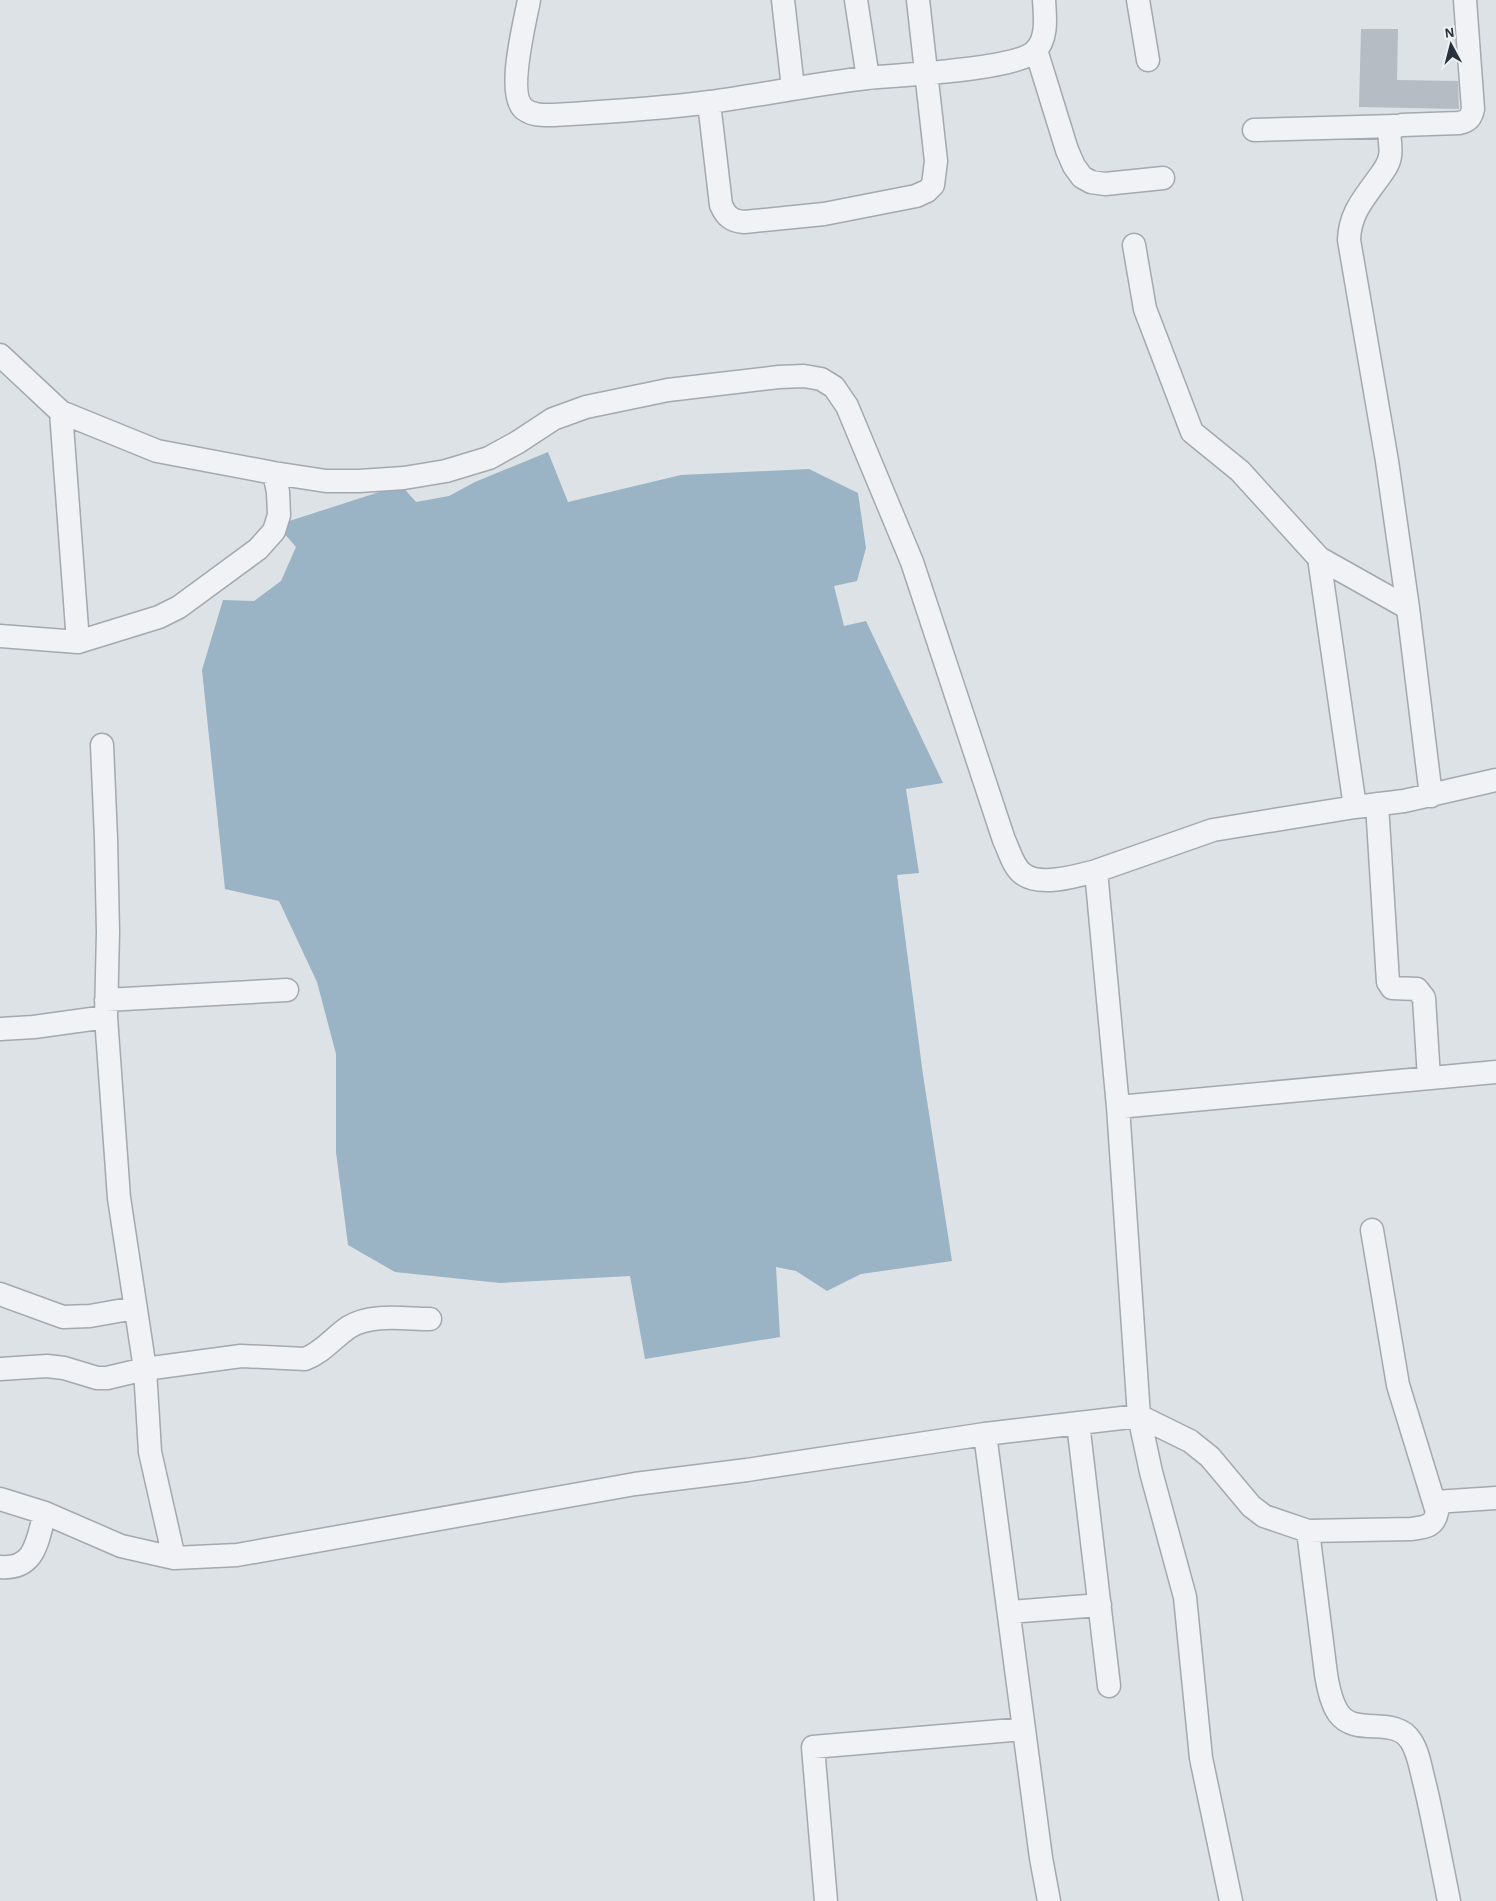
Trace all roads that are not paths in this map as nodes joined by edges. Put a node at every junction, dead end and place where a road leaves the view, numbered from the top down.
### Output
1 (529, 0) edge
2 (783, 0) edge
3 (856, 0) edge
4 (918, 0) edge
5 (1044, 0) edge
6 (1138, 0) edge
7 (1465, 0) edge
8 (1036, 50) junction
9 (1148, 60) dead end
10 (926, 73) junction
11 (868, 78) junction
12 (793, 88) junction
13 (709, 102) junction
14 (1395, 126) junction
15 (1254, 130) dead end
16 (1163, 178) dead end
17 (1134, 245) dead end
18 (0, 355) edge
19 (61, 412) junction
20 (274, 474) junction
21 (1320, 558) junction
22 (1408, 608) junction
23 (0, 636) edge
24 (78, 642) junction
25 (102, 745) dead end
26 (1496, 780) edge
27 (1431, 796) junction
28 (1366, 806) junction
29 (1096, 871) junction
30 (287, 990) dead end
31 (106, 1008) junction
32 (0, 1029) edge
33 (1496, 1072) edge
34 (1429, 1078) junction
35 (1118, 1107) junction
36 (1372, 1230) dead end
37 (0, 1294) edge
38 (135, 1308) junction
39 (430, 1319) dead end
40 (0, 1369) edge
41 (145, 1369) junction
42 (1140, 1416) junction
43 (1078, 1423) junction
44 (986, 1434) junction
45 (1496, 1498) edge
46 (0, 1499) edge
47 (1435, 1502) junction
48 (45, 1513) junction
49 (1308, 1530) junction
50 (174, 1558) junction
51 (0, 1567) edge
52 (1100, 1605) junction
53 (1009, 1612) junction
54 (1109, 1686) dead end
55 (1024, 1729) junction
56 (826, 1901) edge
57 (1049, 1901) edge
58 (1231, 1901) edge
59 (1449, 1901) edge

1 - 13 street
2 - 12 street
3 - 11 street
4 - 10 street
5 - 8 street
6 - 9 street
7 - 14 street
8 - 10 street
8 - 16 street
10 - 11 street
10 - 13 street
11 - 12 street
12 - 13 street
14 - 15 street
14 - 22 street
17 - 21 street
18 - 19 street
19 - 20 street
19 - 24 street
20 - 24 street
20 - 29 street
21 - 22 street
21 - 28 street
22 - 27 street
23 - 24 street
25 - 31 street
26 - 27 street
27 - 28 street
28 - 29 street
28 - 34 street
29 - 35 street
30 - 31 street
31 - 32 street
31 - 38 street
33 - 34 street
34 - 35 street
35 - 42 street
36 - 47 street
37 - 38 street
38 - 41 street
39 - 41 street
40 - 41 street
41 - 50 street
42 - 43 street
42 - 49 street
42 - 58 street
43 - 44 street
43 - 52 street
44 - 50 street
44 - 53 street
45 - 47 street
46 - 48 street
47 - 49 street
48 - 50 street
48 - 51 street
49 - 59 street
52 - 53 street
52 - 54 street
53 - 55 street
55 - 56 street
55 - 57 street

